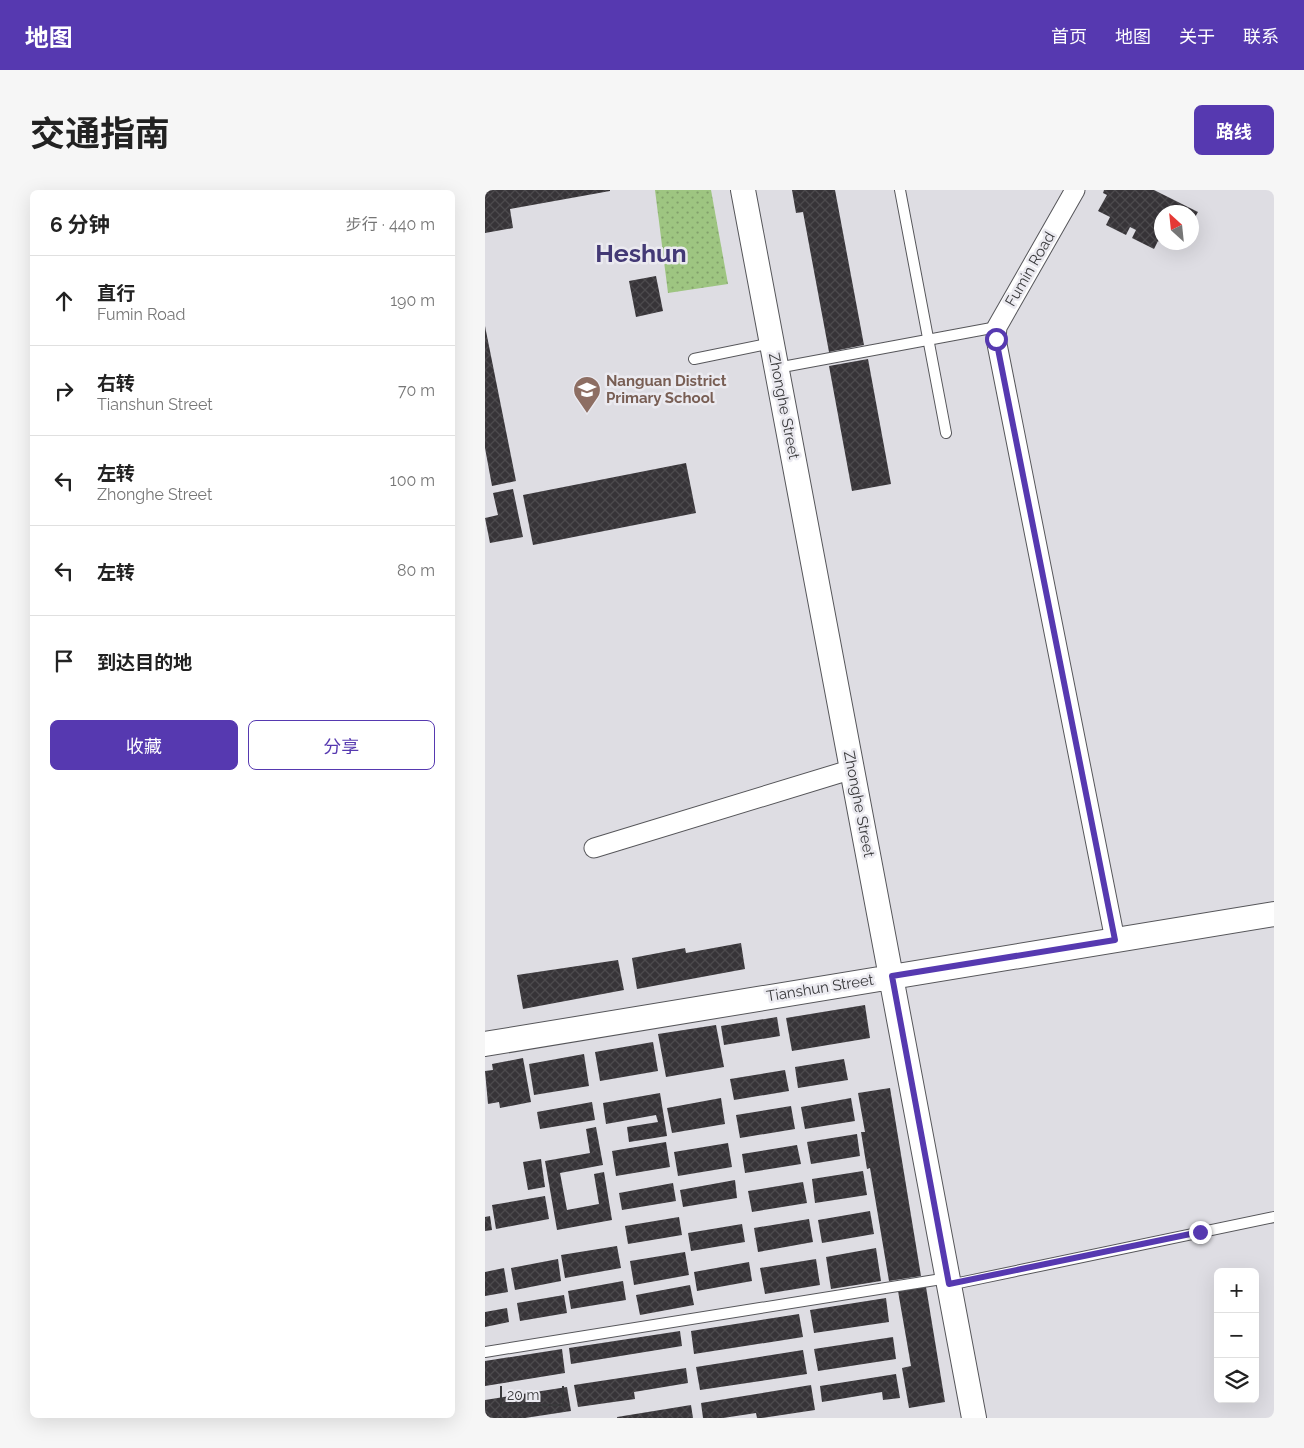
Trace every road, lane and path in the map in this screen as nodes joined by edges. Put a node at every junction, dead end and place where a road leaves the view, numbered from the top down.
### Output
1 (743, 190) edge
2 (900, 190) edge
3 (1075, 190) edge
4 (997, 327) junction
5 (927, 338) junction
6 (772, 343) junction
7 (694, 359) dead end
8 (777, 368) junction
9 (946, 433) dead end
10 (853, 768) junction
11 (594, 848) dead end
12 (1274, 914) edge
13 (1115, 940) junction
14 (892, 976) junction
15 (485, 1044) edge
16 (1274, 1217) edge
17 (948, 1281) junction
18 (485, 1352) edge
19 (974, 1418) edge

1 - 6 street, Zhonghe Street
2 - 5 lane
3 - 4 street, Fumin Road
4 - 5 lane
4 - 13 street
5 - 8 lane
5 - 9 lane
6 - 7 lane
6 - 8 street, Zhonghe Street
8 - 10 street, Zhonghe Street
10 - 11 street
10 - 14 street, Zhonghe Street
12 - 13 street, Tianshun Street
13 - 14 street, Tianshun Street
14 - 15 street, Tianshun Street
14 - 17 street, Zhonghe Street
16 - 17 lane
17 - 18 lane
17 - 19 street, Zhonghe Street

